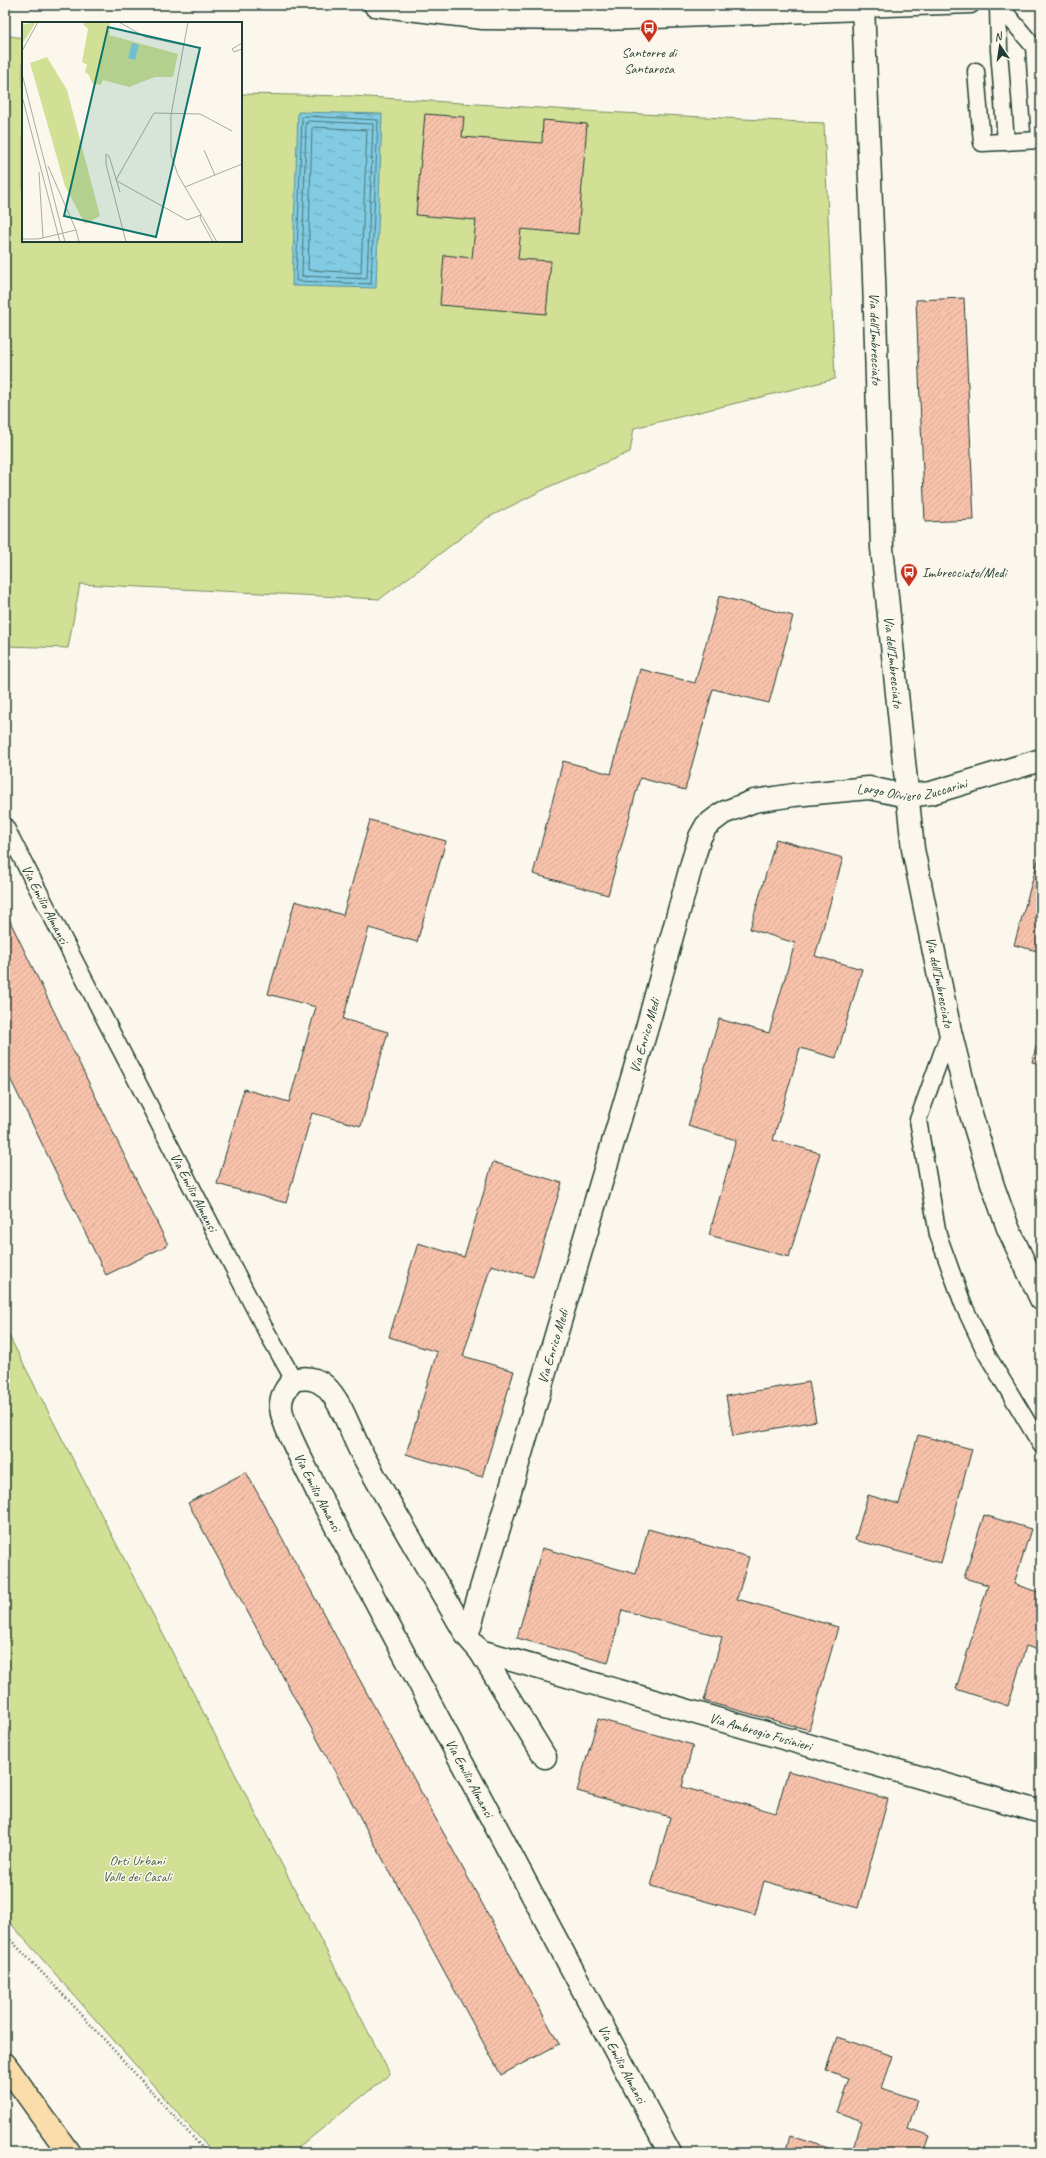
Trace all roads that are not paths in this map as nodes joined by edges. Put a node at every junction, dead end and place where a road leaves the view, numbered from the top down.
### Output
1 (375, 5) edge
2 (971, 5) edge
3 (999, 5) edge
4 (861, 6) edge
5 (976, 71) dead end
6 (1041, 140) edge
7 (1006, 142) junction
8 (1041, 760) edge
9 (907, 796) junction
10 (779, 797) joint
11 (5, 826) edge
12 (950, 1031) junction
13 (1041, 1299) edge
14 (294, 1380) junction
15 (1041, 1445) edge
16 (474, 1643) junction
17 (545, 1757) dead end
18 (1041, 1812) edge
19 (5, 2064) edge
20 (69, 2153) edge
21 (670, 2153) edge

1 - 4 street
2 - 4 lane
3 - 6 lane
3 - 7 lane
4 - 9 street, Via dell'Imbrecciato
5 - 7 lane
6 - 7 lane
8 - 9 street, Largo Oliviero Zuccarini
9 - 10 street, Largo Oliviero Zuccarini
9 - 12 street, Via dell'Imbrecciato
10 - 16 street, Via Enrico Medi
11 - 14 lane, Via Emilio Almansi
12 - 13 street, Via dell'Imbrecciato
12 - 15 lane
14 - 16 street
14 - 21 street, Via Emilio Almansi
16 - 17 street
16 - 18 street, Via Ambrogio Fusinieri
19 - 20 highway

